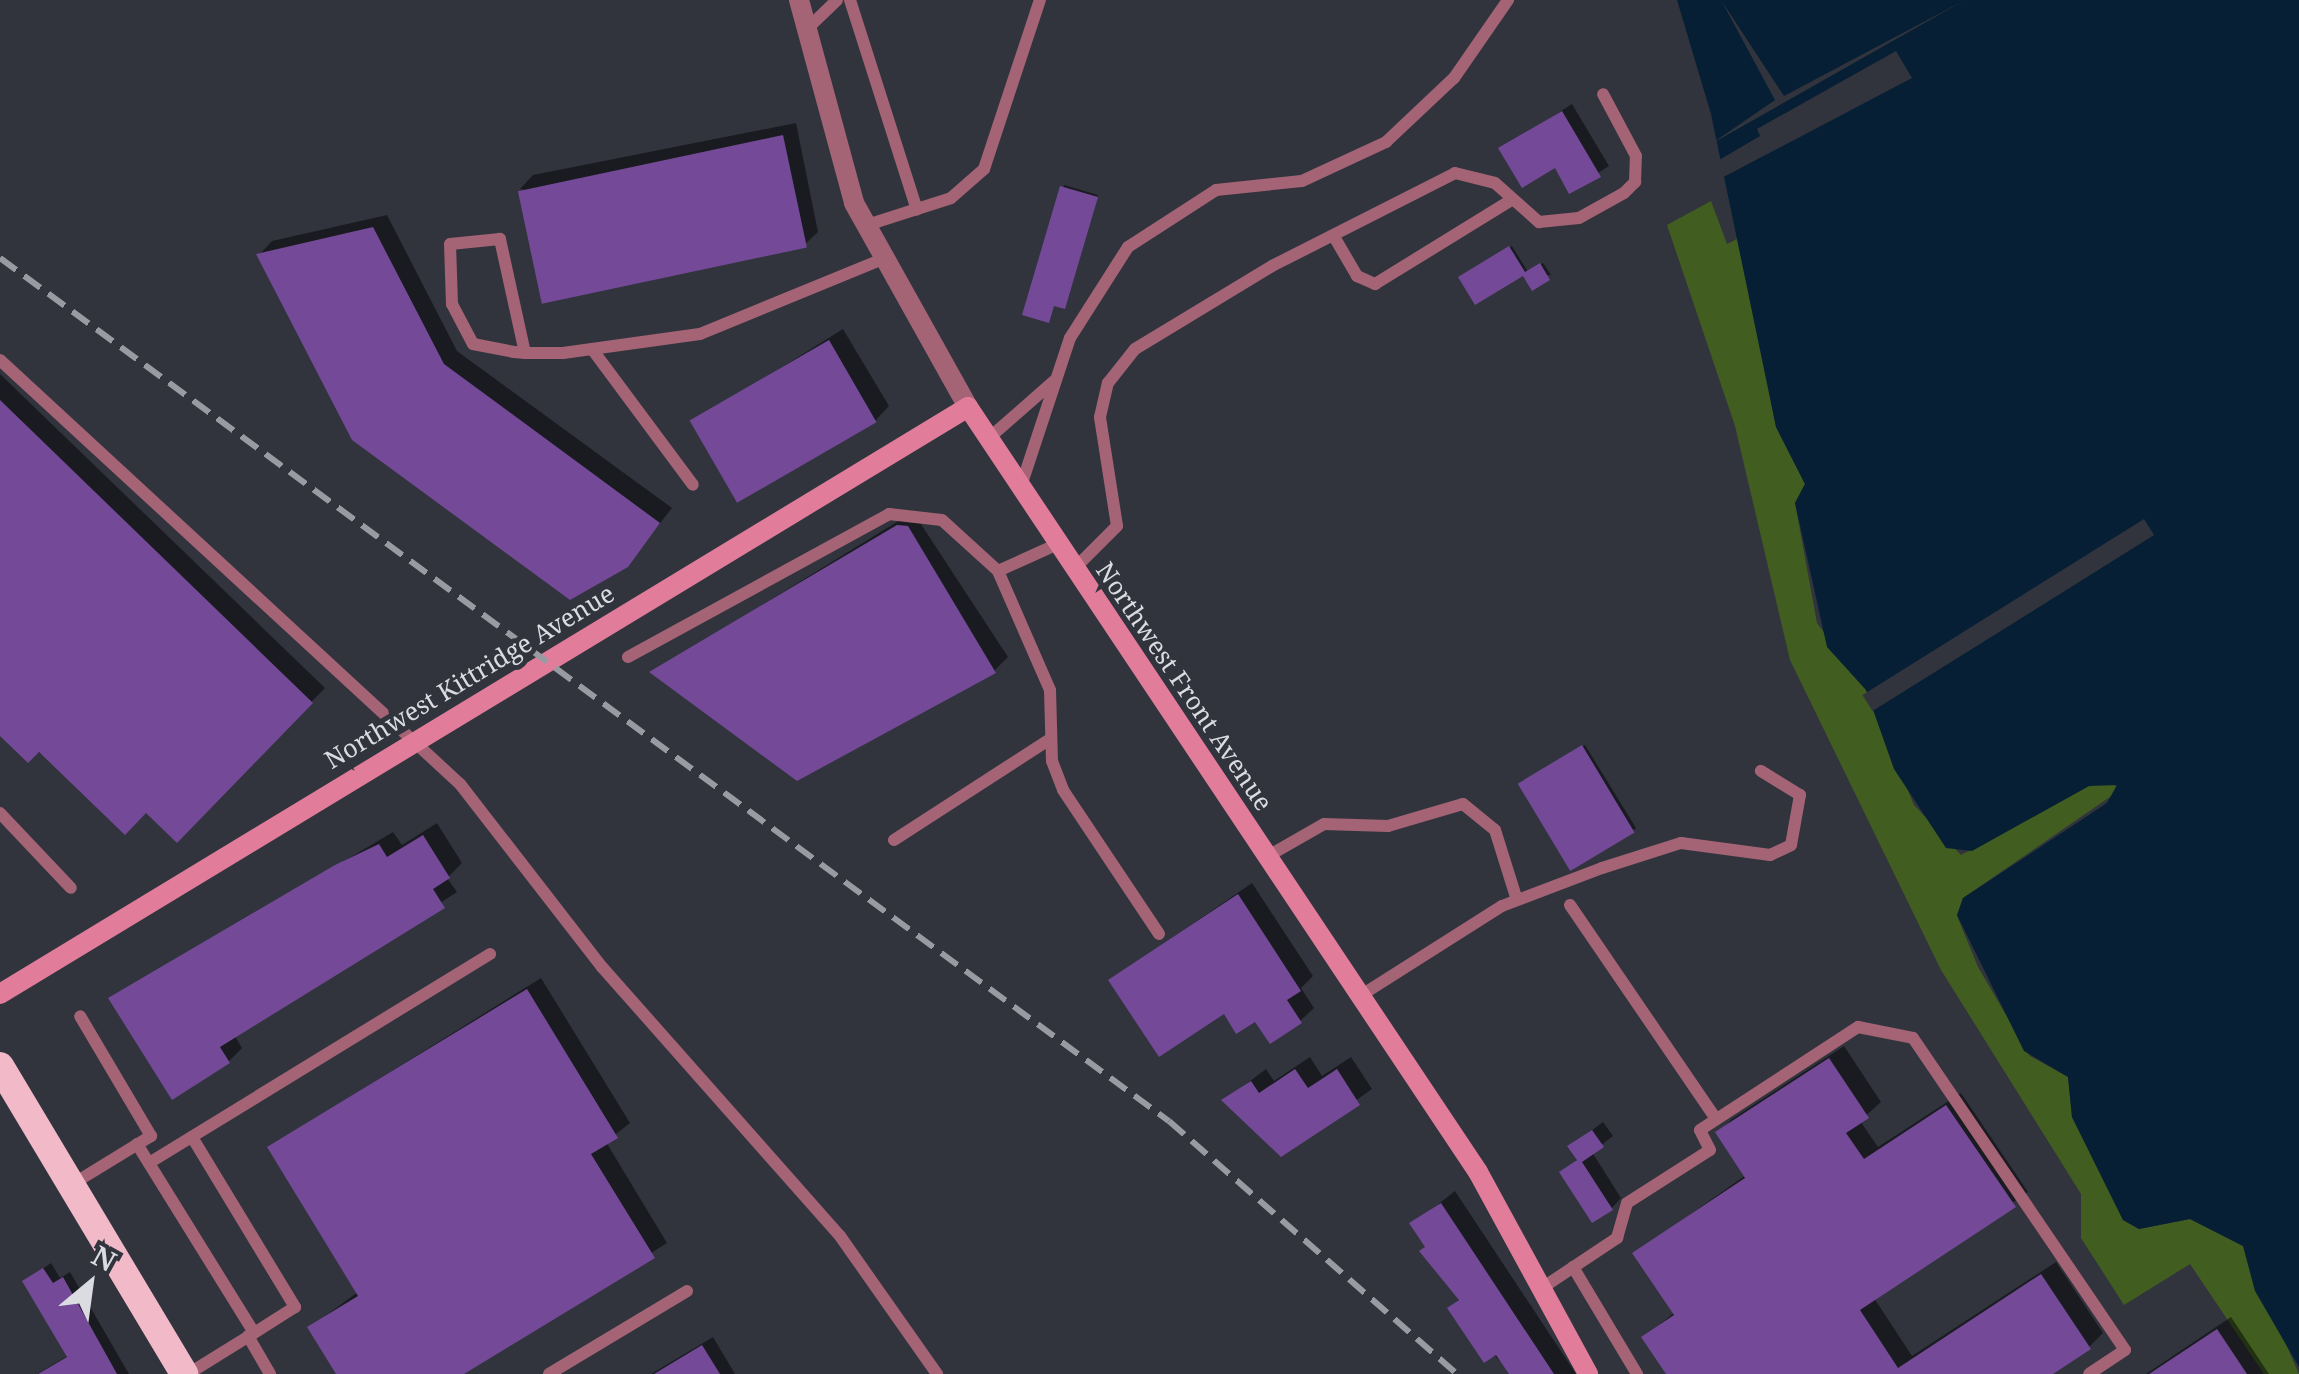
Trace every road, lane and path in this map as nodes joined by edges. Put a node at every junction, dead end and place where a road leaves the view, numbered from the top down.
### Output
1 (799, 0) edge
2 (836, 0) edge
3 (850, 0) edge
4 (1040, 0) edge
5 (1508, 0) edge
6 (806, 30) junction
7 (1603, 94) dead end
8 (1510, 200) junction
9 (917, 210) junction
10 (864, 226) junction
11 (1336, 240) junction
12 (880, 260) junction
13 (592, 349) junction
14 (525, 353) junction
15 (0, 360) edge
16 (1061, 368) junction
17 (968, 407) junction
18 (989, 438) junction
19 (693, 485) dead end
20 (1021, 486) junction
21 (1060, 543) junction
22 (1076, 567) junction
23 (998, 571) junction
24 (628, 657) dead end
25 (1050, 739) junction
26 (1761, 772) dead end
27 (0, 812) edge
28 (894, 840) dead end
29 (1268, 856) junction
30 (70, 888) dead end
31 (1517, 900) junction
32 (1570, 905) dead end
33 (1159, 934) dead end
34 (490, 954) dead end
35 (0, 994) edge
36 (1360, 996) junction
37 (80, 1016) dead end
38 (0, 1066) edge
39 (1716, 1119) junction
40 (192, 1137) junction
41 (137, 1144) junction
42 (149, 1164) junction
43 (71, 1185) junction
44 (1572, 1266) junction
45 (1545, 1286) junction
46 (687, 1292) dead end
47 (251, 1334) junction
48 (186, 1374) edge
49 (270, 1374) edge
50 (549, 1374) edge
51 (936, 1374) edge
52 (1588, 1374) edge
53 (1637, 1374) edge
54 (2089, 1374) edge

1 - 6 street, Northwest Front Avenue
2 - 6 lane
3 - 9 lane
4 - 9 lane
5 - 16 lane
6 - 10 street, Northwest Front Avenue
7 - 8 lane
8 - 11 lane
8 - 11 lane
9 - 10 lane
10 - 12 street, Northwest Front Avenue
11 - 22 lane
12 - 13 lane
12 - 17 street, Northwest Front Avenue
13 - 14 lane
13 - 19 lane
14 - 14 lane
15 - 51 lane
16 - 18 lane
16 - 20 lane
17 - 18 main road, Northwest Front Avenue
17 - 35 main road, Northwest Kittridge Avenue
18 - 20 main road, Northwest Front Avenue
20 - 21 main road, Northwest Front Avenue
21 - 22 main road, Northwest Front Avenue
21 - 23 lane
22 - 29 main road, Northwest Front Avenue
23 - 24 lane
23 - 25 lane
25 - 28 lane
25 - 33 lane
26 - 31 lane
27 - 30 lane
29 - 31 lane
29 - 36 main road, Northwest Front Avenue
31 - 36 lane
32 - 39 lane
34 - 40 lane
36 - 45 main road, Northwest Front Avenue
37 - 41 lane
38 - 43 highway
39 - 44 lane
39 - 54 lane
40 - 42 lane
40 - 47 lane
41 - 42 lane
41 - 43 lane
42 - 47 lane
43 - 48 highway
44 - 45 lane
44 - 53 lane
45 - 52 main road, Northwest Front Avenue
46 - 50 lane
47 - 48 lane
47 - 49 lane

